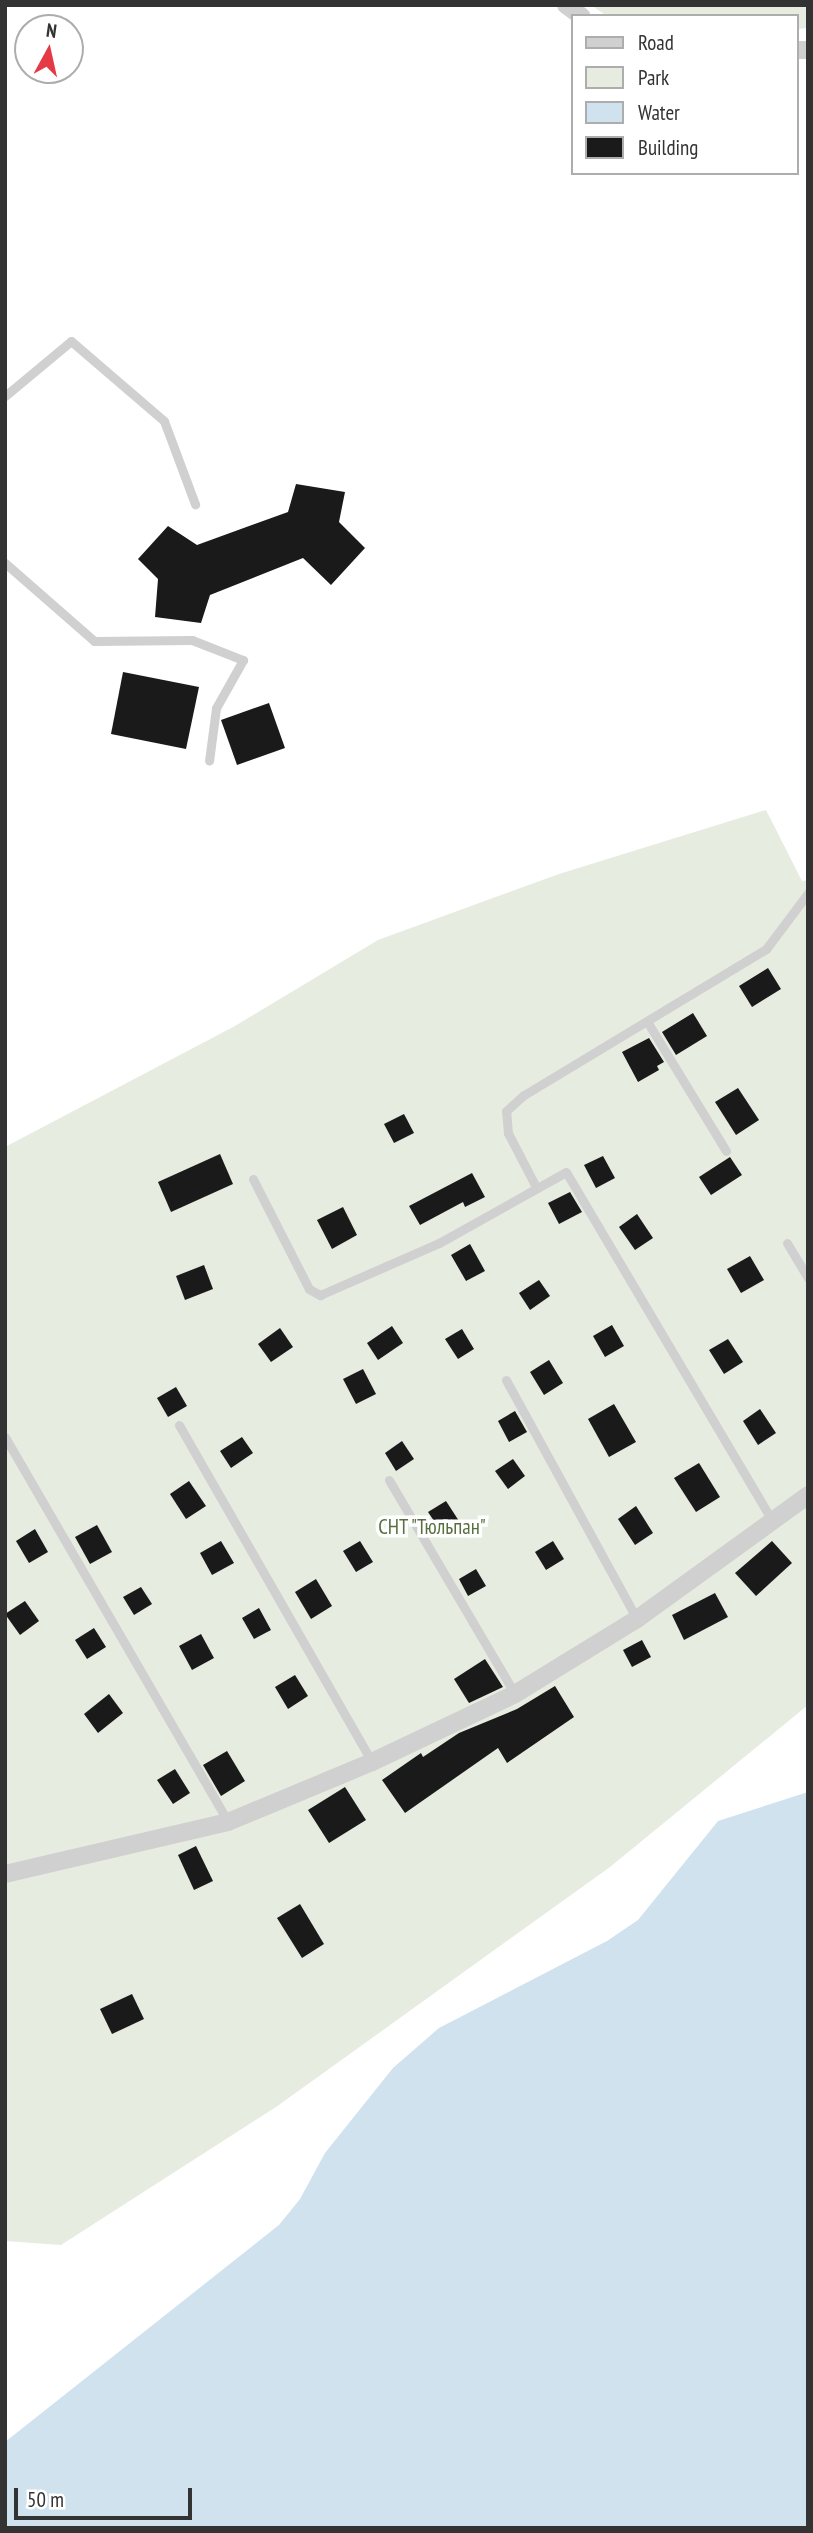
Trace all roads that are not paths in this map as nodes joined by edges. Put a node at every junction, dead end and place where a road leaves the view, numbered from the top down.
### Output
1 (5, 396) edge
2 (195, 504) dead end
3 (5, 563) edge
4 (209, 761) dead end
5 (808, 893) edge
6 (648, 1023) junction
7 (726, 1151) dead end
8 (253, 1179) dead end
9 (536, 1187) junction
10 (787, 1243) dead end
11 (808, 1278) edge
12 (506, 1380) dead end
13 (179, 1424) dead end
14 (5, 1437) edge
15 (389, 1480) dead end
16 (808, 1495) edge
17 (773, 1522) junction
18 (637, 1619) junction
19 (515, 1694) junction
20 (372, 1762) junction
21 (228, 1822) junction
22 (5, 1874) edge

1 - 2 lane
3 - 4 lane
5 - 6 lane
6 - 7 lane
6 - 9 lane
8 - 9 lane
9 - 17 lane
10 - 11 lane
12 - 18 lane
13 - 20 lane
14 - 21 lane
15 - 19 lane
16 - 17 street
17 - 18 street
18 - 19 street
19 - 20 street
20 - 21 street
21 - 22 street

